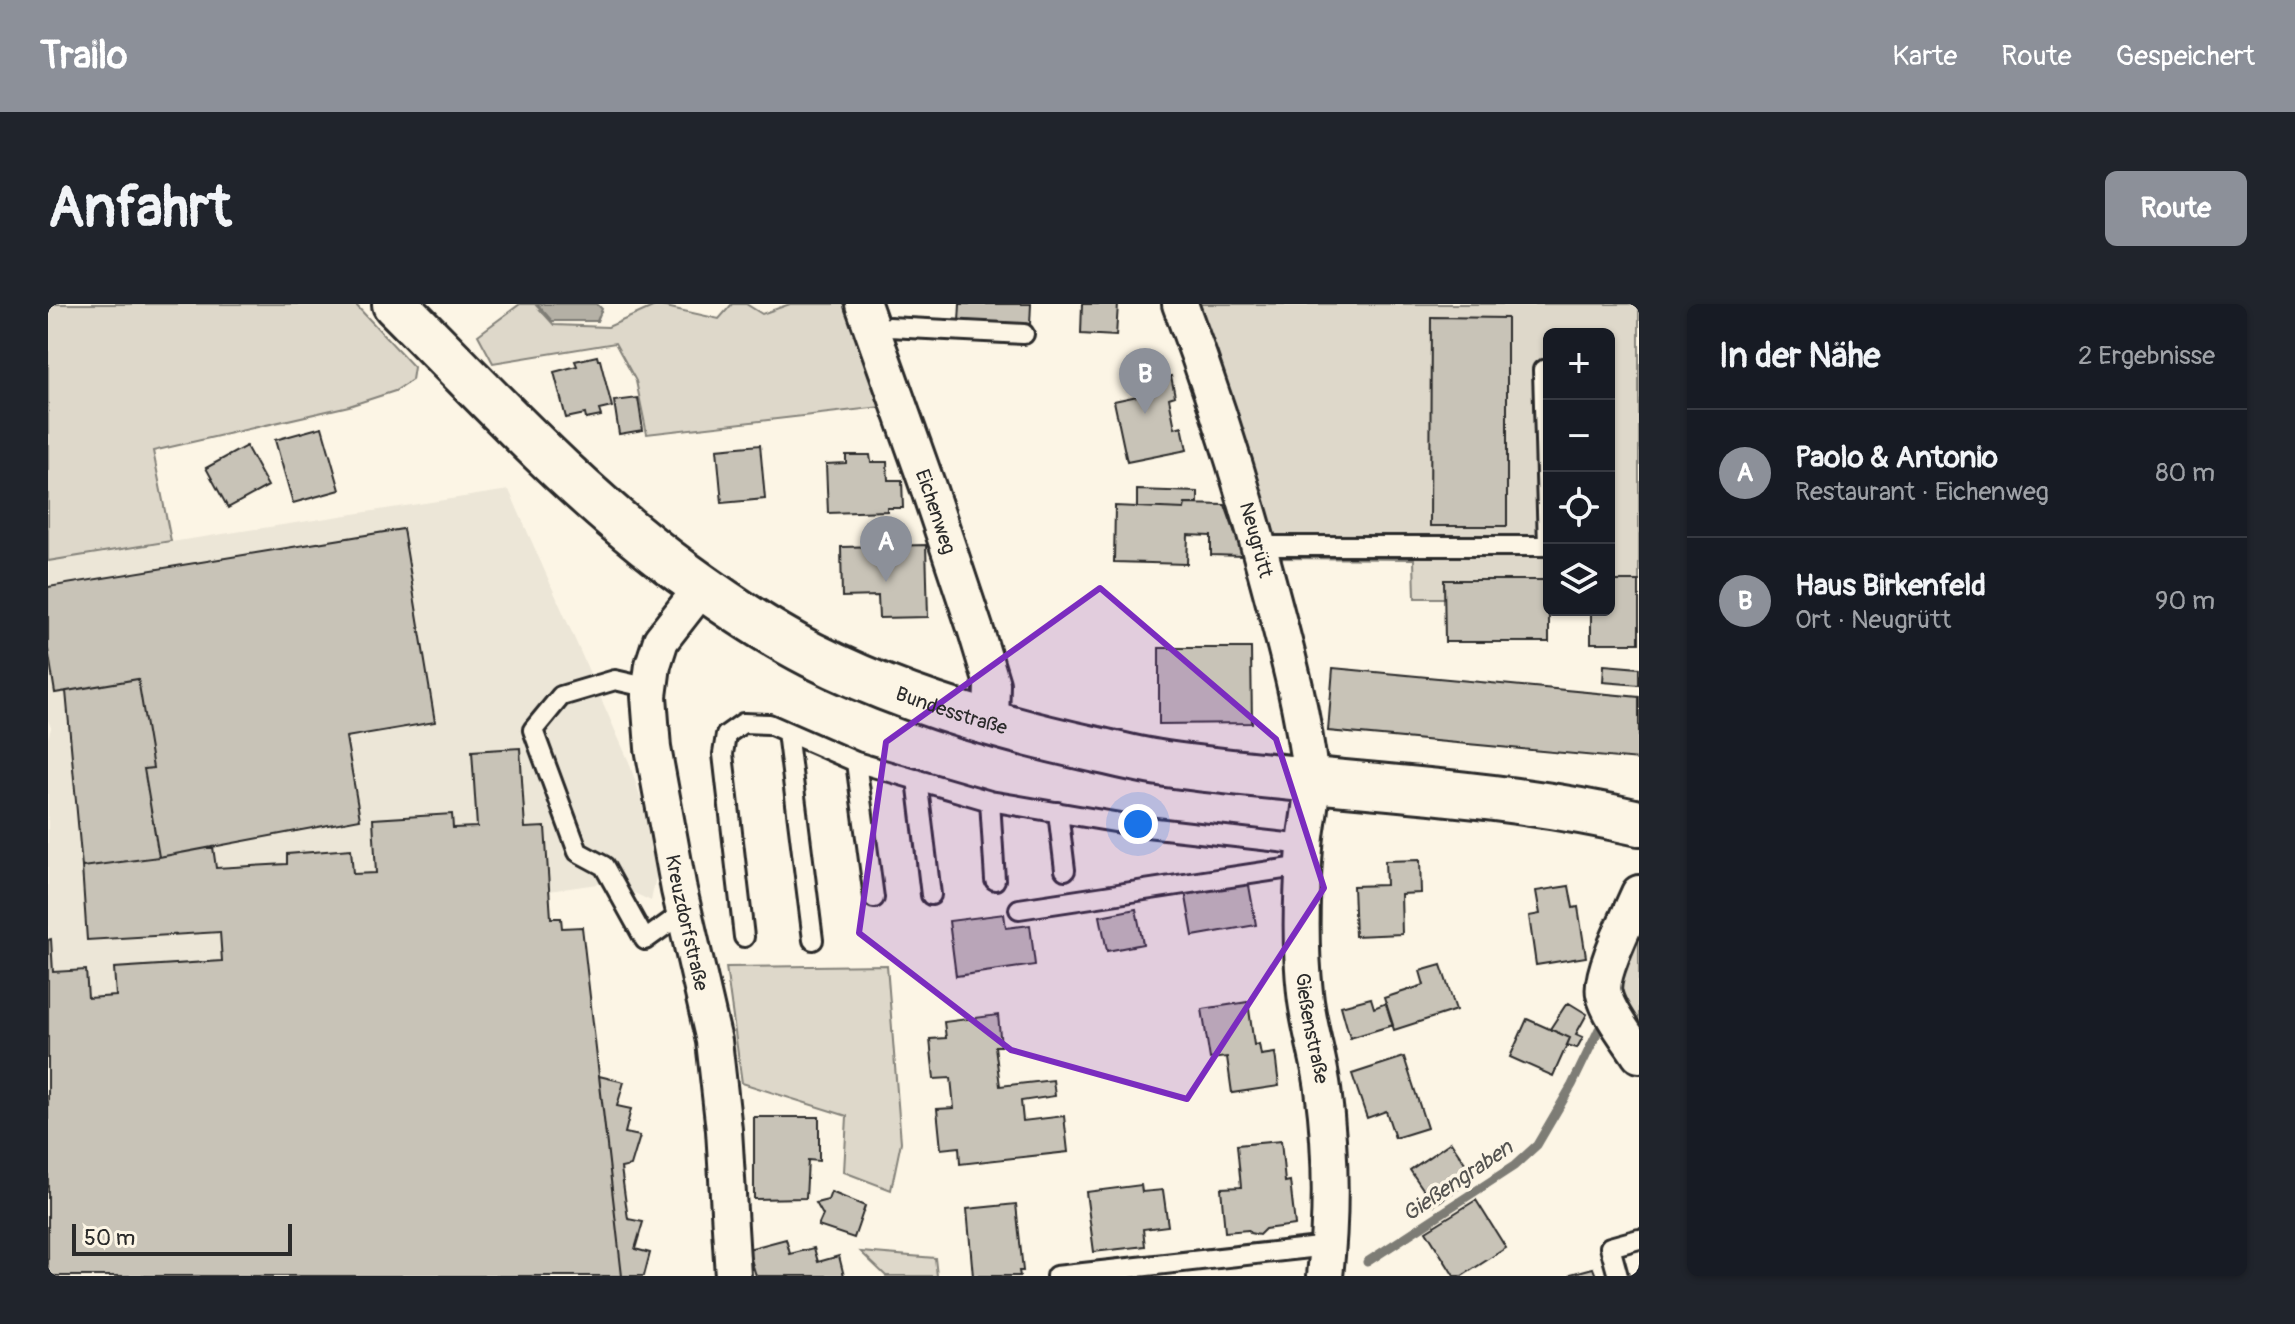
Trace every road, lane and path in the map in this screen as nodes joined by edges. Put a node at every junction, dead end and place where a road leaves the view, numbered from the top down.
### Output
1 (395, 304) edge
2 (1180, 304) edge
3 (868, 317) edge
4 (1024, 334) dead end
5 (1544, 400) edge
6 (1259, 546) junction
7 (703, 586) junction
8 (650, 688) junction
9 (991, 723) junction
10 (787, 732) junction
11 (856, 762) junction
12 (917, 779) junction
13 (1311, 780) junction
14 (990, 801) junction
15 (1058, 812) junction
16 (1639, 823) edge
17 (1304, 855) junction
18 (1065, 870) dead end
19 (995, 880) dead end
20 (1639, 893) edge
21 (931, 895) dead end
22 (874, 898) dead end
23 (1019, 909) dead end
24 (684, 912) junction
25 (744, 937) dead end
26 (813, 940) dead end
27 (1639, 1055) edge
28 (1639, 1239) edge
29 (1327, 1261) edge
30 (733, 1276) edge
31 (1056, 1276) edge
32 (1618, 1276) edge

1 - 7 main road, Bundesstraße
2 - 6 street, Neugrütt
3 - 4 lane
3 - 9 street, Eichenweg
5 - 6 lane
6 - 13 street, Neugrütt
7 - 8 street, Kreuzdorfstraße
7 - 9 main road, Bundesstraße
8 - 24 street, Kreuzdorfstraße
8 - 24 lane
9 - 13 main road, Bundesstraße
10 - 11 lane
10 - 25 lane
10 - 26 lane
11 - 12 lane
11 - 22 lane
12 - 14 lane
12 - 21 lane
13 - 16 main road, Bundesstraße
13 - 17 street, Gießenstraße
14 - 15 lane
14 - 19 lane
15 - 17 lane
15 - 18 lane
17 - 23 lane
17 - 29 street, Gießenstraße
20 - 27 street
24 - 30 street, Kreuzdorfstraße
28 - 32 lane
29 - 31 lane

